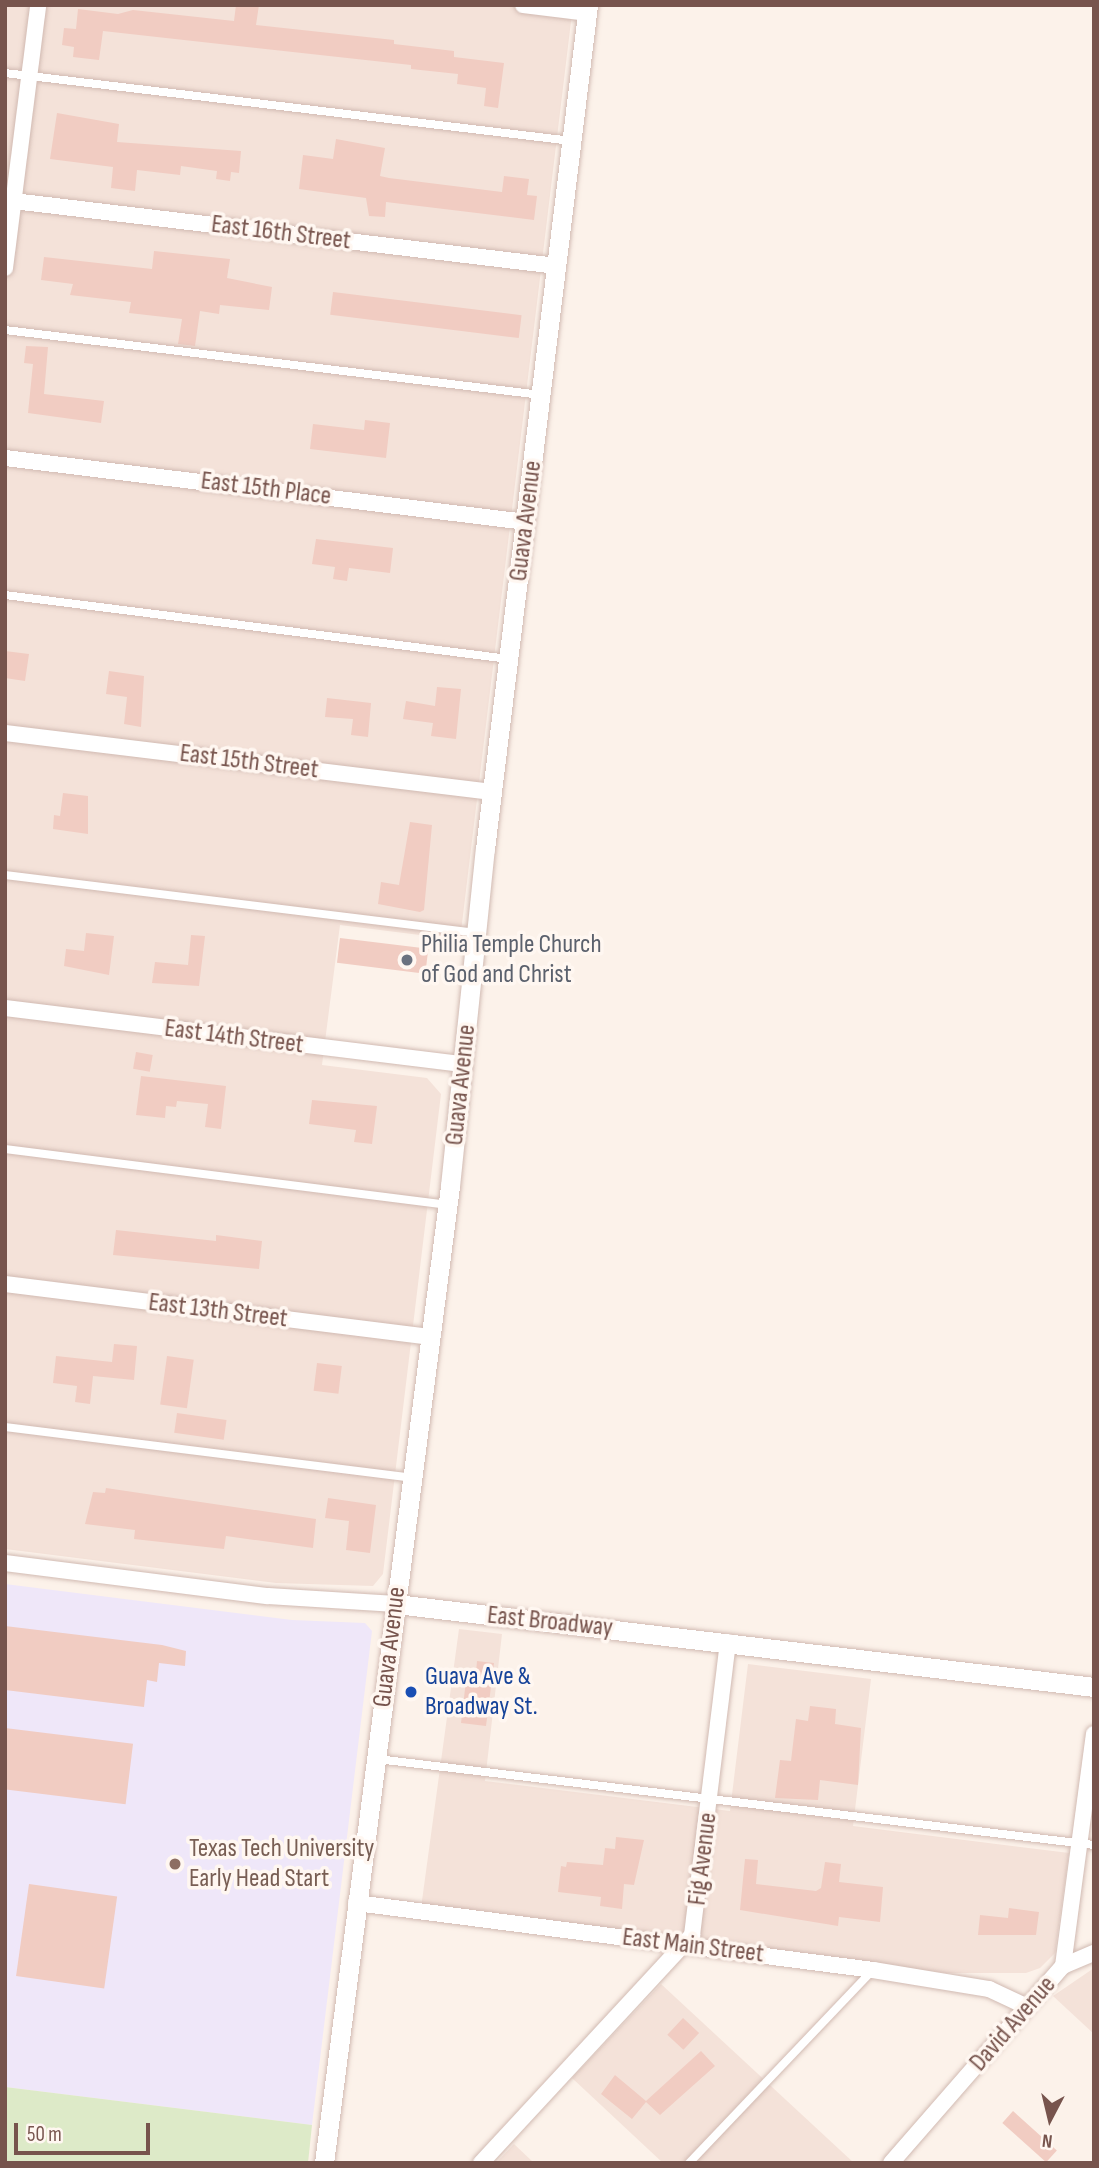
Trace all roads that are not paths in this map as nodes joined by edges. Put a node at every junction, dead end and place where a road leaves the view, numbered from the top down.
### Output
1 (38, 5) edge
2 (523, 5) edge
3 (588, 9) edge
4 (5, 74) edge
5 (29, 76) junction
6 (572, 141) junction
7 (9, 200) edge
8 (557, 266) junction
9 (5, 268) edge
10 (5, 330) edge
11 (541, 396) junction
12 (5, 458) edge
13 (526, 522) junction
14 (5, 595) edge
15 (509, 659) junction
16 (5, 733) edge
17 (492, 792) junction
18 (5, 875) edge
19 (476, 933) junction
20 (5, 1008) edge
21 (463, 1064) junction
22 (5, 1149) edge
23 (448, 1205) junction
24 (5, 1284) edge
25 (430, 1337) junction
26 (5, 1427) edge
27 (412, 1478) junction
28 (5, 1563) edge
29 (396, 1604) junction
30 (729, 1642) junction
31 (1094, 1687) edge
32 (1094, 1734) edge
33 (375, 1758) junction
34 (710, 1800) junction
35 (1087, 1844) edge
36 (356, 1903) junction
37 (684, 1944) junction
38 (1094, 1953) edge
39 (1063, 1966) junction
40 (873, 1970) junction
41 (1025, 2006) junction
42 (324, 2163) edge
43 (481, 2163) edge
44 (689, 2163) edge
45 (891, 2163) edge

1 - 5 street
2 - 3 street
3 - 6 street, Guava Avenue
4 - 5 lane
5 - 6 lane
5 - 7 street
6 - 8 street, Guava Avenue
7 - 8 street, East 16th Street
7 - 9 street
8 - 11 street, Guava Avenue
10 - 11 lane
11 - 13 street, Guava Avenue
12 - 13 street, East 15th Place
13 - 15 street, Guava Avenue
14 - 15 lane
15 - 17 street, Guava Avenue
16 - 17 street, East 15th Street
17 - 19 street, Guava Avenue
18 - 19 lane
19 - 21 street, Guava Avenue
20 - 21 street, East 14th Street
21 - 23 street, Guava Avenue
22 - 23 lane
23 - 25 street, Guava Avenue
24 - 25 street, East 13th Street
25 - 27 street, Guava Avenue
26 - 27 lane
27 - 29 street, Guava Avenue
28 - 29 street, East Broadway
29 - 30 street, East Broadway
29 - 33 street, Guava Avenue
30 - 31 street, East Broadway
30 - 34 street, Fig Avenue
32 - 35 street, David Avenue
33 - 34 lane
33 - 36 street, Guava Avenue
34 - 35 lane
34 - 37 street, Fig Avenue
35 - 39 street, David Avenue
36 - 37 street, East Main Street
36 - 42 street, Guava Avenue
37 - 40 street, East Main Street
37 - 43 street, Fig Avenue
38 - 39 street
39 - 41 street, David Avenue
40 - 41 street, East Main Street
40 - 44 lane
41 - 45 street, David Avenue

